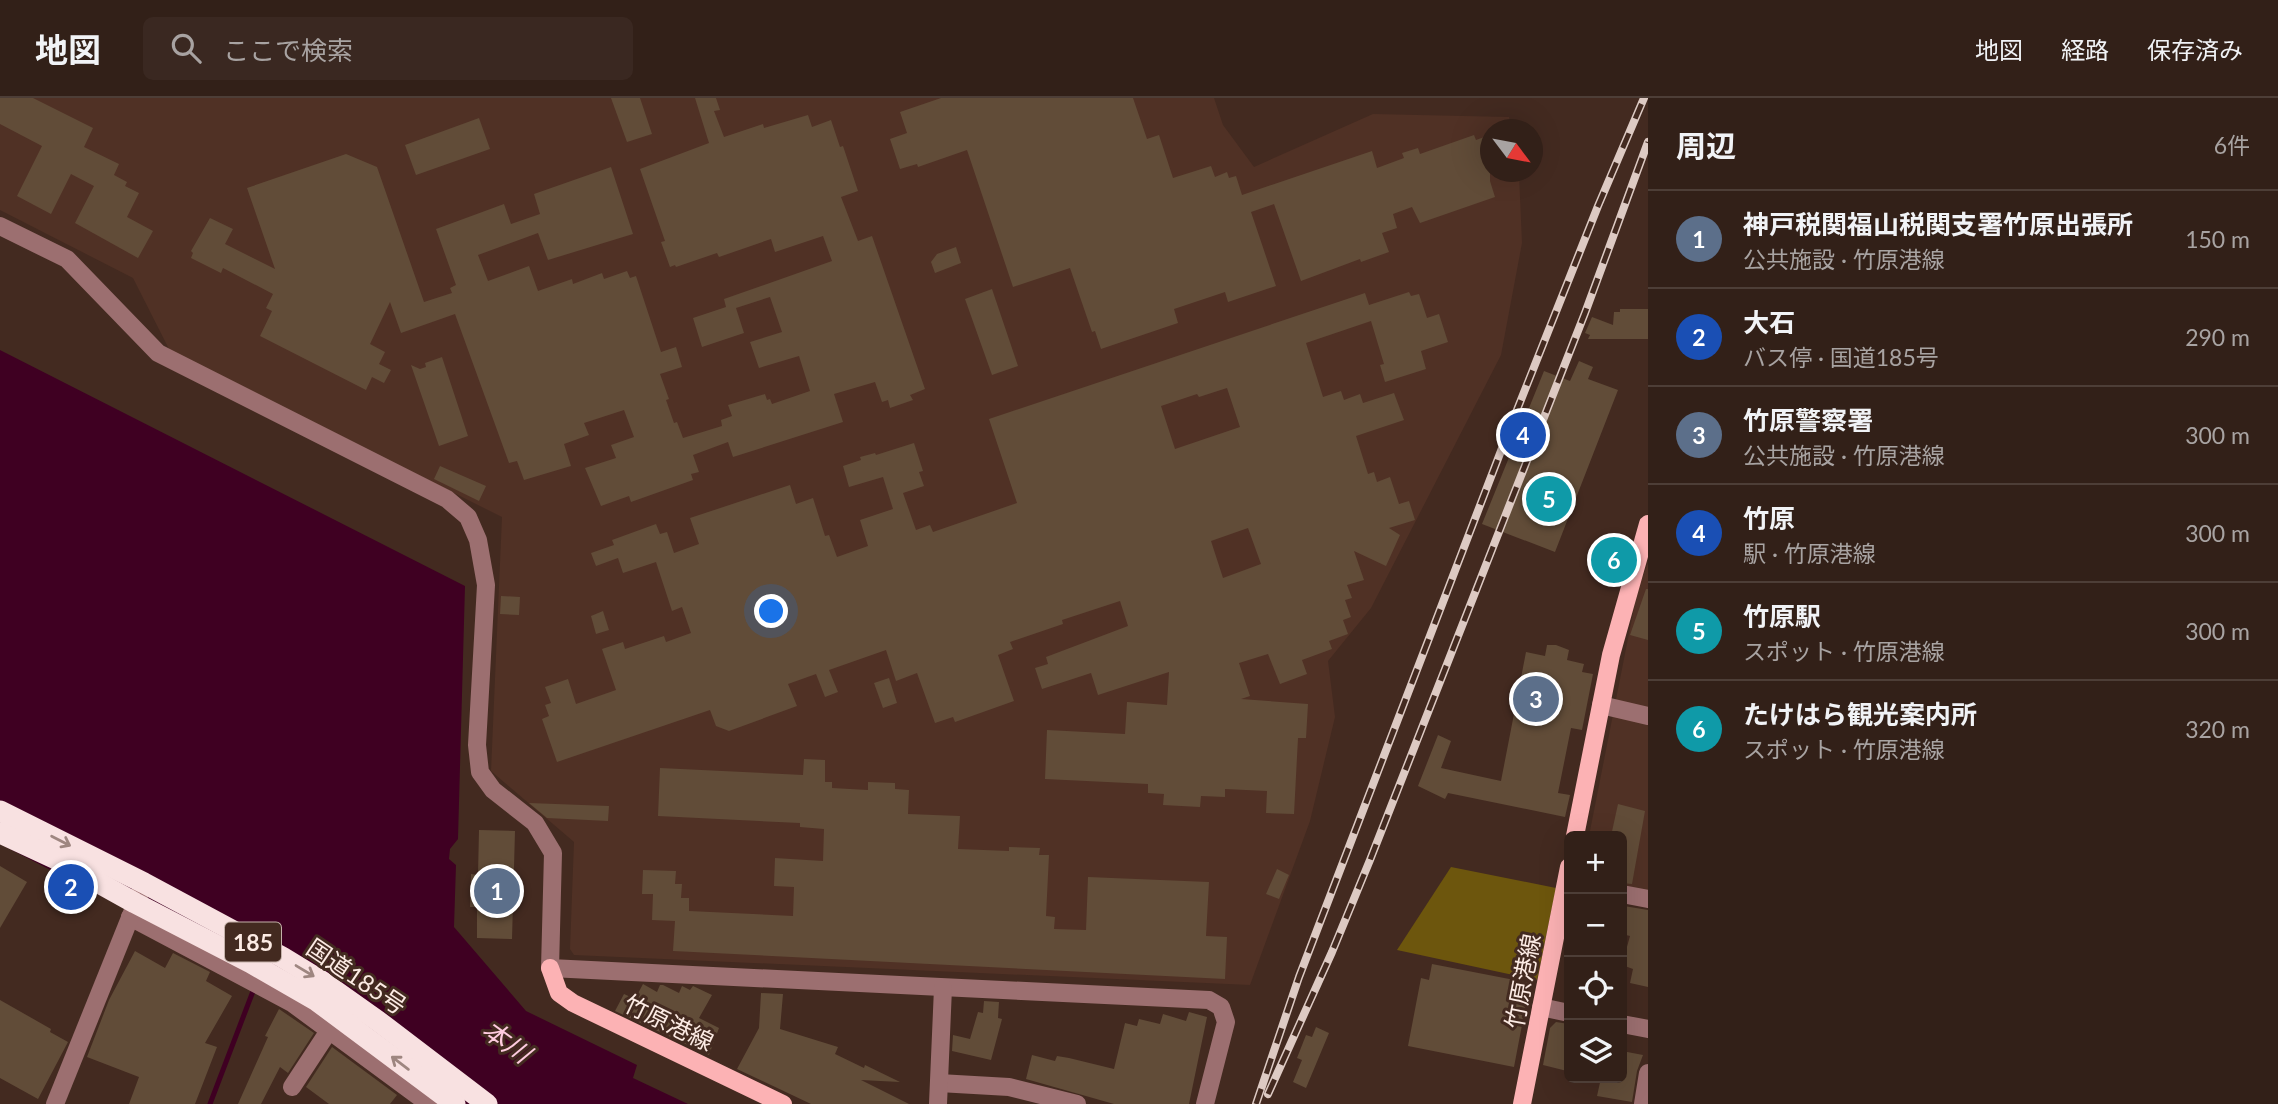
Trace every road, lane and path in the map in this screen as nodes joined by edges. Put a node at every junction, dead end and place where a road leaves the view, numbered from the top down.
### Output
1 (0, 226) edge
2 (1648, 524) edge
3 (1601, 705) junction
4 (1648, 716) edge
5 (0, 811) edge
6 (1576, 831) edge
7 (0, 833) edge
8 (144, 883) junction
9 (1565, 894) edge
10 (1627, 895) edge
11 (1648, 899) edge
12 (132, 911) junction
13 (550, 968) junction
14 (943, 988) junction
15 (1541, 1007) junction
16 (1564, 1012) edge
17 (334, 1024) junction
18 (1627, 1025) edge
19 (1648, 1029) edge
20 (1648, 1073) edge
21 (939, 1083) junction
22 (292, 1087) dead end
23 (55, 1104) edge
24 (429, 1104) edge
25 (455, 1104) edge
26 (487, 1104) edge
27 (783, 1104) edge
28 (938, 1104) edge
29 (1077, 1104) edge
30 (1205, 1104) edge
31 (1522, 1104) edge
32 (1643, 1104) edge

1 - 13 street
2 - 3 main road
3 - 4 street
3 - 6 main road
5 -> 8 highway, 国道185号 / 185
7 - 12 highway, 国道185号 / 185
8 - 12 street
8 -> 26 highway, 国道185号 / 185
9 - 15 main road, 竹原港線
10 - 11 street
12 - 17 street
12 - 17 highway, 国道185号 / 185
12 - 23 street
13 - 14 street
13 - 27 main road, 竹原港線
14 - 21 street
14 - 30 street
15 - 16 street
15 - 31 main road, 竹原港線
17 - 22 street
17 - 24 street
25 -> 17 highway, 国道185号 / 185
18 - 19 street
20 - 32 street
21 - 28 street
21 - 29 street

